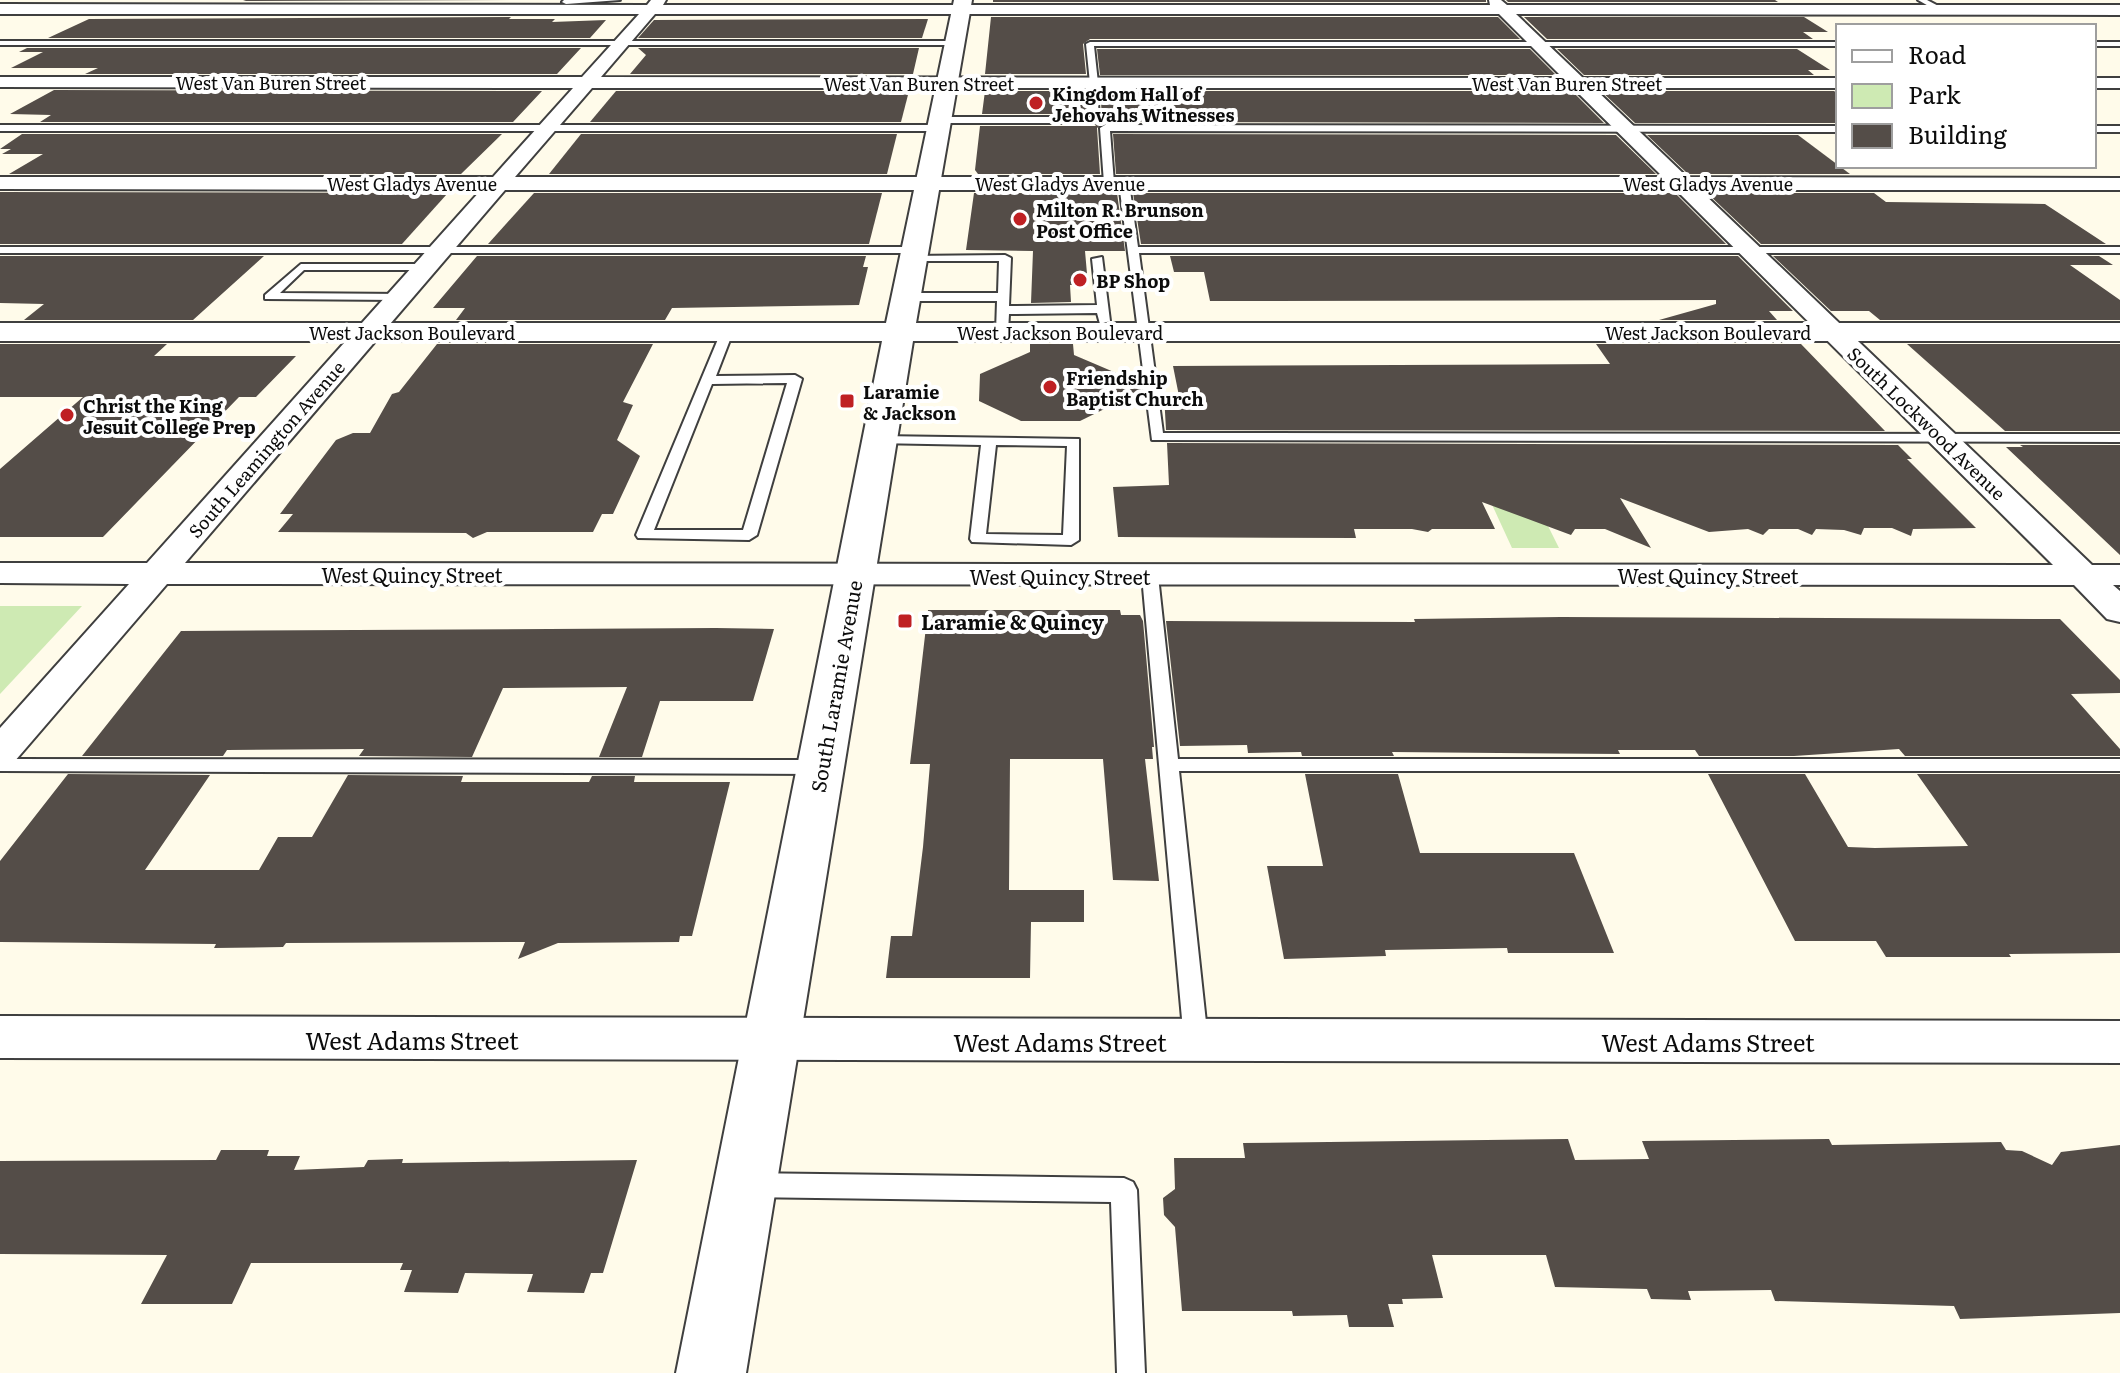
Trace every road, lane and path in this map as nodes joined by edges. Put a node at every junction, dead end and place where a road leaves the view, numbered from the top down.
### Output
1 (568, 0) edge
2 (616, 0) edge
3 (1922, 0) edge
4 (655, 5) edge
5 (962, 5) edge
6 (1498, 5) edge
7 (0, 9) edge
8 (1942, 10) junction
9 (2120, 10) edge
10 (0, 43) edge
11 (621, 43) junction
12 (955, 43) junction
13 (1538, 44) junction
14 (1836, 44) edge
15 (2096, 44) edge
16 (2120, 44) edge
17 (0, 82) edge
18 (586, 82) junction
19 (947, 82) junction
20 (1094, 83) junction
21 (1578, 83) junction
22 (1836, 83) edge
23 (2096, 83) edge
24 (2120, 83) edge
25 (1094, 102) dead end
26 (939, 124) junction
27 (0, 128) edge
28 (546, 128) junction
29 (1625, 128) junction
30 (1836, 129) edge
31 (2096, 129) edge
32 (2120, 129) edge
33 (0, 183) edge
34 (499, 183) junction
35 (928, 183) junction
36 (1116, 183) junction
37 (1681, 183) junction
38 (2120, 184) edge
39 (0, 250) edge
40 (1132, 250) junction
41 (1750, 250) junction
42 (2120, 250) edge
43 (914, 254) junction
44 (433, 258) junction
45 (1098, 259) dead end
46 (400, 296) junction
47 (1003, 313) junction
48 (902, 315) junction
49 (1104, 321) junction
50 (0, 332) edge
51 (369, 332) junction
52 (727, 332) junction
53 (1143, 332) junction
54 (1834, 332) junction
55 (2120, 332) edge
56 (707, 380) junction
57 (1942, 437) junction
58 (2120, 438) edge
59 (879, 440) junction
60 (989, 441) junction
61 (0, 573) edge
62 (157, 573) junction
63 (2083, 575) junction
64 (2120, 575) edge
65 (854, 576) junction
66 (1150, 576) junction
67 (2120, 611) edge
68 (0, 753) edge
69 (0, 765) edge
70 (1169, 765) junction
71 (2120, 765) edge
72 (820, 767) junction
73 (0, 1037) edge
74 (771, 1040) junction
75 (1196, 1041) junction
76 (2120, 1042) edge
77 (745, 1185) junction
78 (711, 1373) edge
79 (1131, 1373) edge

1 - 2 lane
3 - 8 lane
4 - 5 street
4 - 7 street
4 - 11 street, South Leamington Avenue
5 - 6 street
5 - 12 street, South Laramie Avenue
6 - 8 street
6 - 13 street, South Lockwood Avenue
8 - 9 street
10 - 11 lane
11 - 12 lane
11 - 18 street, South Leamington Avenue
12 - 19 street, South Laramie Avenue
13 - 14 lane
13 - 20 lane
13 - 21 street, South Lockwood Avenue
15 - 16 lane
17 - 18 street, West Van Buren Street
18 - 19 street, West Van Buren Street
18 - 28 street, South Leamington Avenue
19 - 20 street, West Van Buren Street
19 - 26 street, South Laramie Avenue
20 - 21 street, West Van Buren Street
21 - 22 street, West Van Buren Street
21 - 29 street, South Lockwood Avenue
23 - 24 street
25 - 26 lane
26 - 28 lane
26 - 35 street, South Laramie Avenue
27 - 28 lane
28 - 34 street, South Leamington Avenue
29 - 30 lane
29 - 36 lane
29 - 37 street, South Lockwood Avenue
31 - 32 lane
33 - 34 street, West Gladys Avenue
34 - 35 street, West Gladys Avenue
34 - 44 street, South Leamington Avenue
35 - 36 street, West Gladys Avenue
35 - 43 street, South Laramie Avenue
36 - 37 street, West Gladys Avenue
36 - 40 lane
37 - 38 street, West Gladys Avenue
37 - 41 street, South Lockwood Avenue
39 - 44 lane
40 - 41 lane
40 - 53 lane
41 - 42 lane
41 - 54 street, South Lockwood Avenue
43 - 44 lane
43 - 47 lane
43 - 48 street, South Laramie Avenue
44 - 46 street, South Leamington Avenue
44 - 46 lane
45 - 49 lane
46 - 51 street, South Leamington Avenue
47 - 48 street, West Jackson Boulevard
47 - 49 street, West Jackson Boulevard
48 - 52 street, West Jackson Boulevard
48 - 59 street, South Laramie Avenue
49 - 53 street, West Jackson Boulevard
50 - 51 street, West Jackson Boulevard
51 - 52 street, West Jackson Boulevard
51 - 62 street, South Leamington Avenue
52 - 56 lane
53 - 54 street, West Jackson Boulevard
53 - 57 lane
54 - 55 street, West Jackson Boulevard
54 - 57 street, South Lockwood Avenue
56 - 56 lane
57 - 58 lane
57 - 63 street, South Lockwood Avenue
59 - 60 lane
59 - 65 street, South Laramie Avenue
60 - 60 lane
61 - 62 street, West Quincy Street
62 - 65 street, West Quincy Street
62 - 68 street, South Leamington Avenue
63 - 64 street, West Quincy Street
63 - 66 street, West Quincy Street
63 - 67 street, South Lockwood Avenue
65 - 66 street, West Quincy Street
65 - 72 street, South Laramie Avenue
66 - 70 lane
69 - 72 lane
70 - 71 lane
70 - 75 lane
72 - 74 street, South Laramie Avenue
73 - 74 street, West Adams Street
74 - 75 street, West Adams Street
74 - 77 street, South Laramie Avenue
75 - 76 street, West Adams Street
77 - 78 street, South Laramie Avenue
77 - 79 lane

